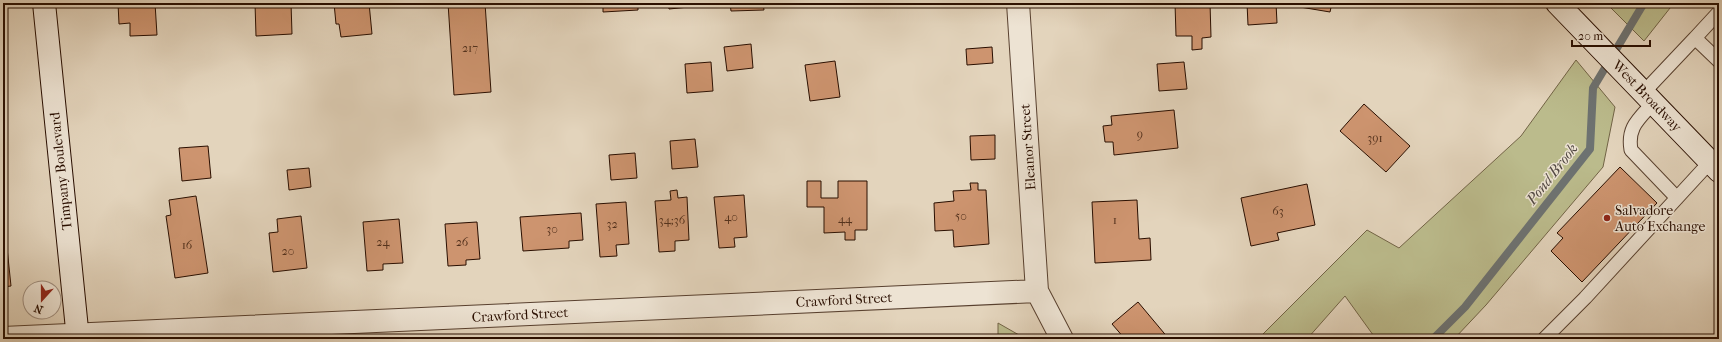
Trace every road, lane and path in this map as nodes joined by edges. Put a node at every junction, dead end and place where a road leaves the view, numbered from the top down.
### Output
1 (44, 3) edge
2 (1018, 3) edge
3 (1557, 3) edge
4 (1719, 12) edge
5 (1695, 38) junction
6 (1719, 61) edge
7 (1648, 98) junction
8 (1715, 167) edge
9 (1677, 198) junction
10 (1037, 291) junction
11 (78, 337) edge
12 (3, 338) edge
13 (1062, 339) edge
14 (1544, 339) edge

1 - 11 street, Timpany Boulevard
2 - 10 street, Eleanor Street
3 - 7 street, West Broadway
4 - 5 lane
5 - 6 lane
5 - 7 lane
7 - 8 street, West Broadway
7 - 9 lane
8 - 9 lane
9 - 14 lane
10 - 11 street, Crawford Street
10 - 13 street
11 - 12 street, Crawford Street

